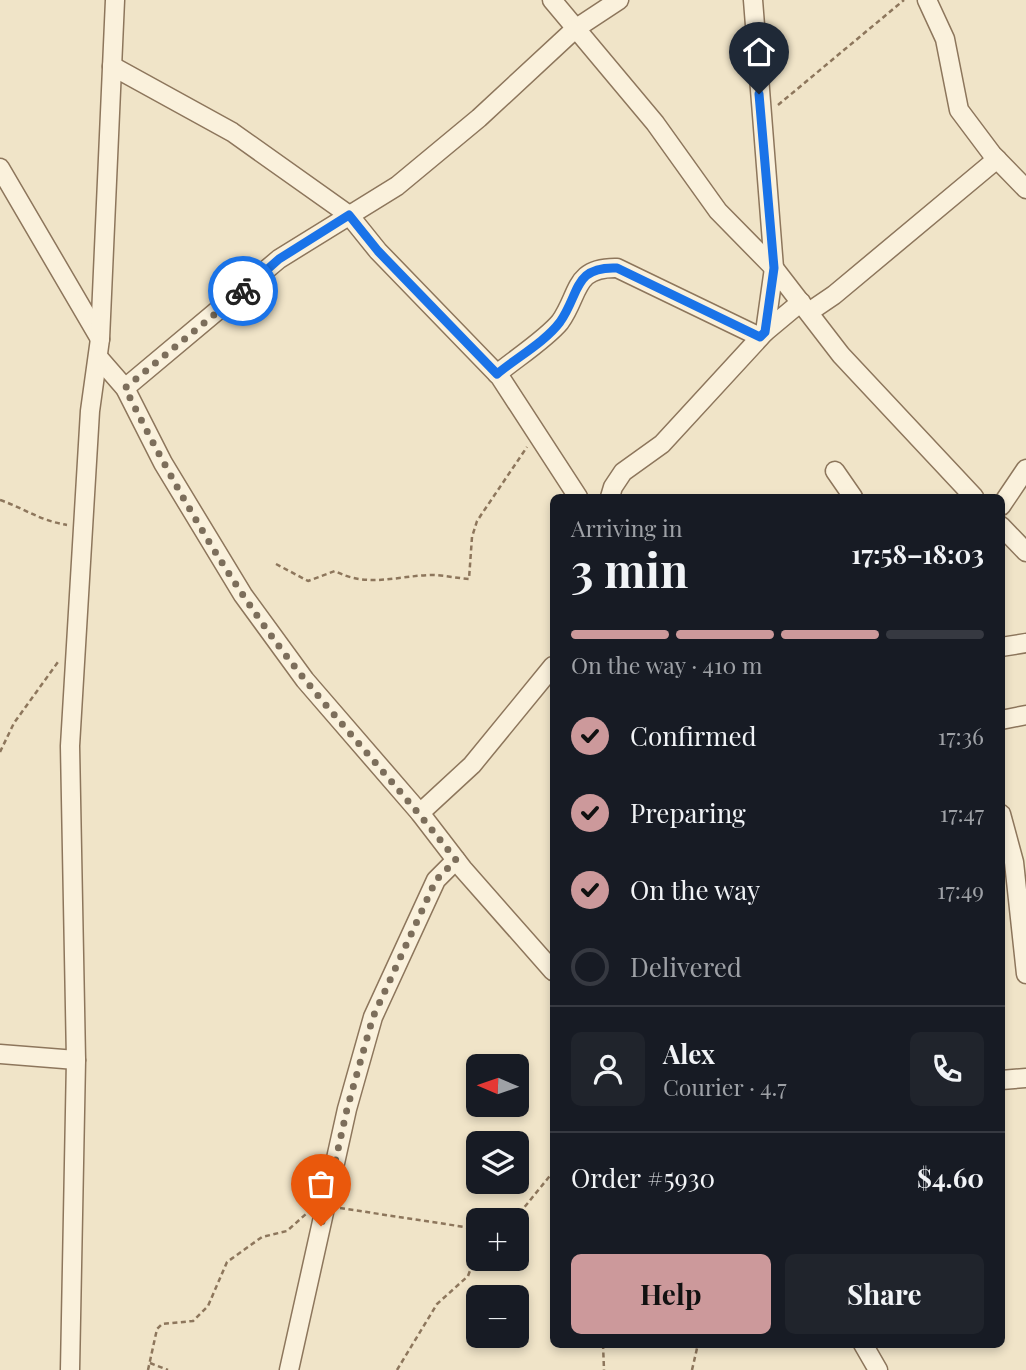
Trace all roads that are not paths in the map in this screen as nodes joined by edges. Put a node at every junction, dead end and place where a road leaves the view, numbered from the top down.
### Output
1 (115, 0) edge
2 (552, 0) edge
3 (619, 0) edge
4 (753, 0) edge
5 (927, 0) edge
6 (575, 29) junction
7 (113, 66) junction
8 (997, 159) junction
9 (0, 168) edge
10 (1026, 189) edge
11 (349, 215) junction
12 (774, 268) junction
13 (805, 307) junction
14 (763, 335) junction
15 (99, 348) junction
16 (497, 374) junction
17 (125, 388) junction
18 (1026, 469) edge
19 (835, 471) dead end
20 (576, 494) edge
21 (611, 494) edge
22 (851, 494) edge
23 (971, 494) edge
24 (1005, 500) edge
25 (1005, 530) edge
26 (1026, 552) edge
27 (1026, 643) edge
28 (1005, 646) edge
29 (550, 670) edge
30 (419, 813) junction
31 (1005, 829) edge
32 (456, 860) junction
33 (550, 968) edge
34 (1026, 974) edge
35 (0, 1054) edge
36 (76, 1060) junction
37 (1026, 1078) edge
38 (1005, 1080) edge
39 (865, 1348) edge
40 (874, 1368) edge
41 (70, 1370) edge
42 (289, 1370) edge

1 - 7 street
2 - 6 street
3 - 6 street
4 - 12 street
5 - 8 street
6 - 11 street
6 - 12 street
7 - 11 street
7 - 15 street
8 - 10 street
8 - 13 street
9 - 15 street
11 - 16 street
11 - 17 street
12 - 13 street
12 - 14 street
13 - 14 street
13 - 23 street
14 - 16 street
14 - 21 street
15 - 17 street
15 - 36 street
16 - 20 street
17 - 30 street
18 - 24 street
19 - 22 street
25 - 26 street
27 - 28 street
29 - 30 street
30 - 32 street
31 - 34 street
32 - 33 street
32 - 42 street
35 - 36 street
36 - 41 street
37 - 38 street
39 - 40 street

